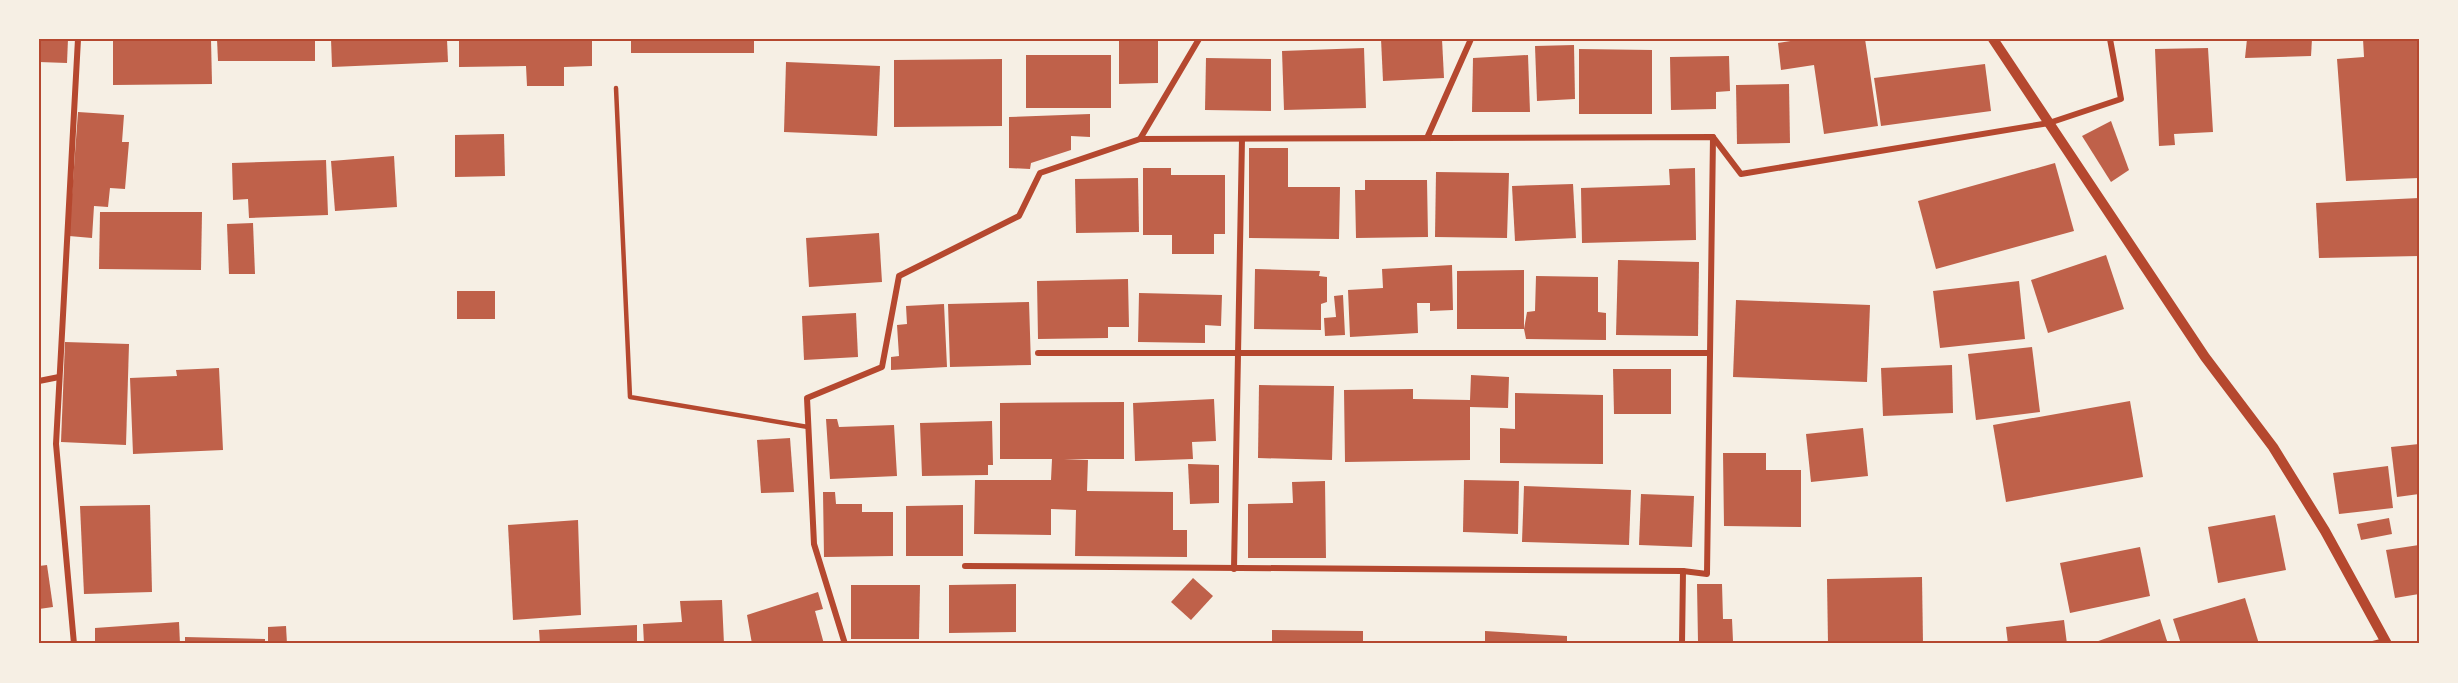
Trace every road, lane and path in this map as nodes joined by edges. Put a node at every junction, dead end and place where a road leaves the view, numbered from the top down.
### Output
1 (78, 39) edge
2 (1199, 39) edge
3 (1471, 39) edge
4 (1993, 39) edge
5 (2110, 39) edge
6 (616, 88) dead end
7 (2049, 123) junction
8 (1713, 137) junction
9 (1427, 138) junction
10 (1140, 139) junction
11 (1242, 139) junction
12 (1038, 353) dead end
13 (1710, 353) junction
14 (1238, 354) junction
15 (59, 377) junction
16 (39, 381) edge
17 (808, 427) junction
18 (965, 566) dead end
19 (1234, 569) junction
20 (1683, 571) junction
21 (2386, 642) edge
22 (74, 644) edge
23 (845, 644) edge
24 (1682, 644) edge
25 (2373, 644) edge

1 - 15 street
2 - 10 street
3 - 9 street
4 - 7 street
5 - 7 street
6 - 17 lane
7 - 8 street
7 - 21 street
8 - 9 street
8 - 13 street
9 - 11 street
10 - 11 street
10 - 17 street
11 - 14 street
12 - 14 street
13 - 14 street
13 - 20 street
14 - 19 street
15 - 16 street
15 - 22 street
17 - 23 street
18 - 19 street
19 - 20 street
20 - 24 street
21 - 25 street

